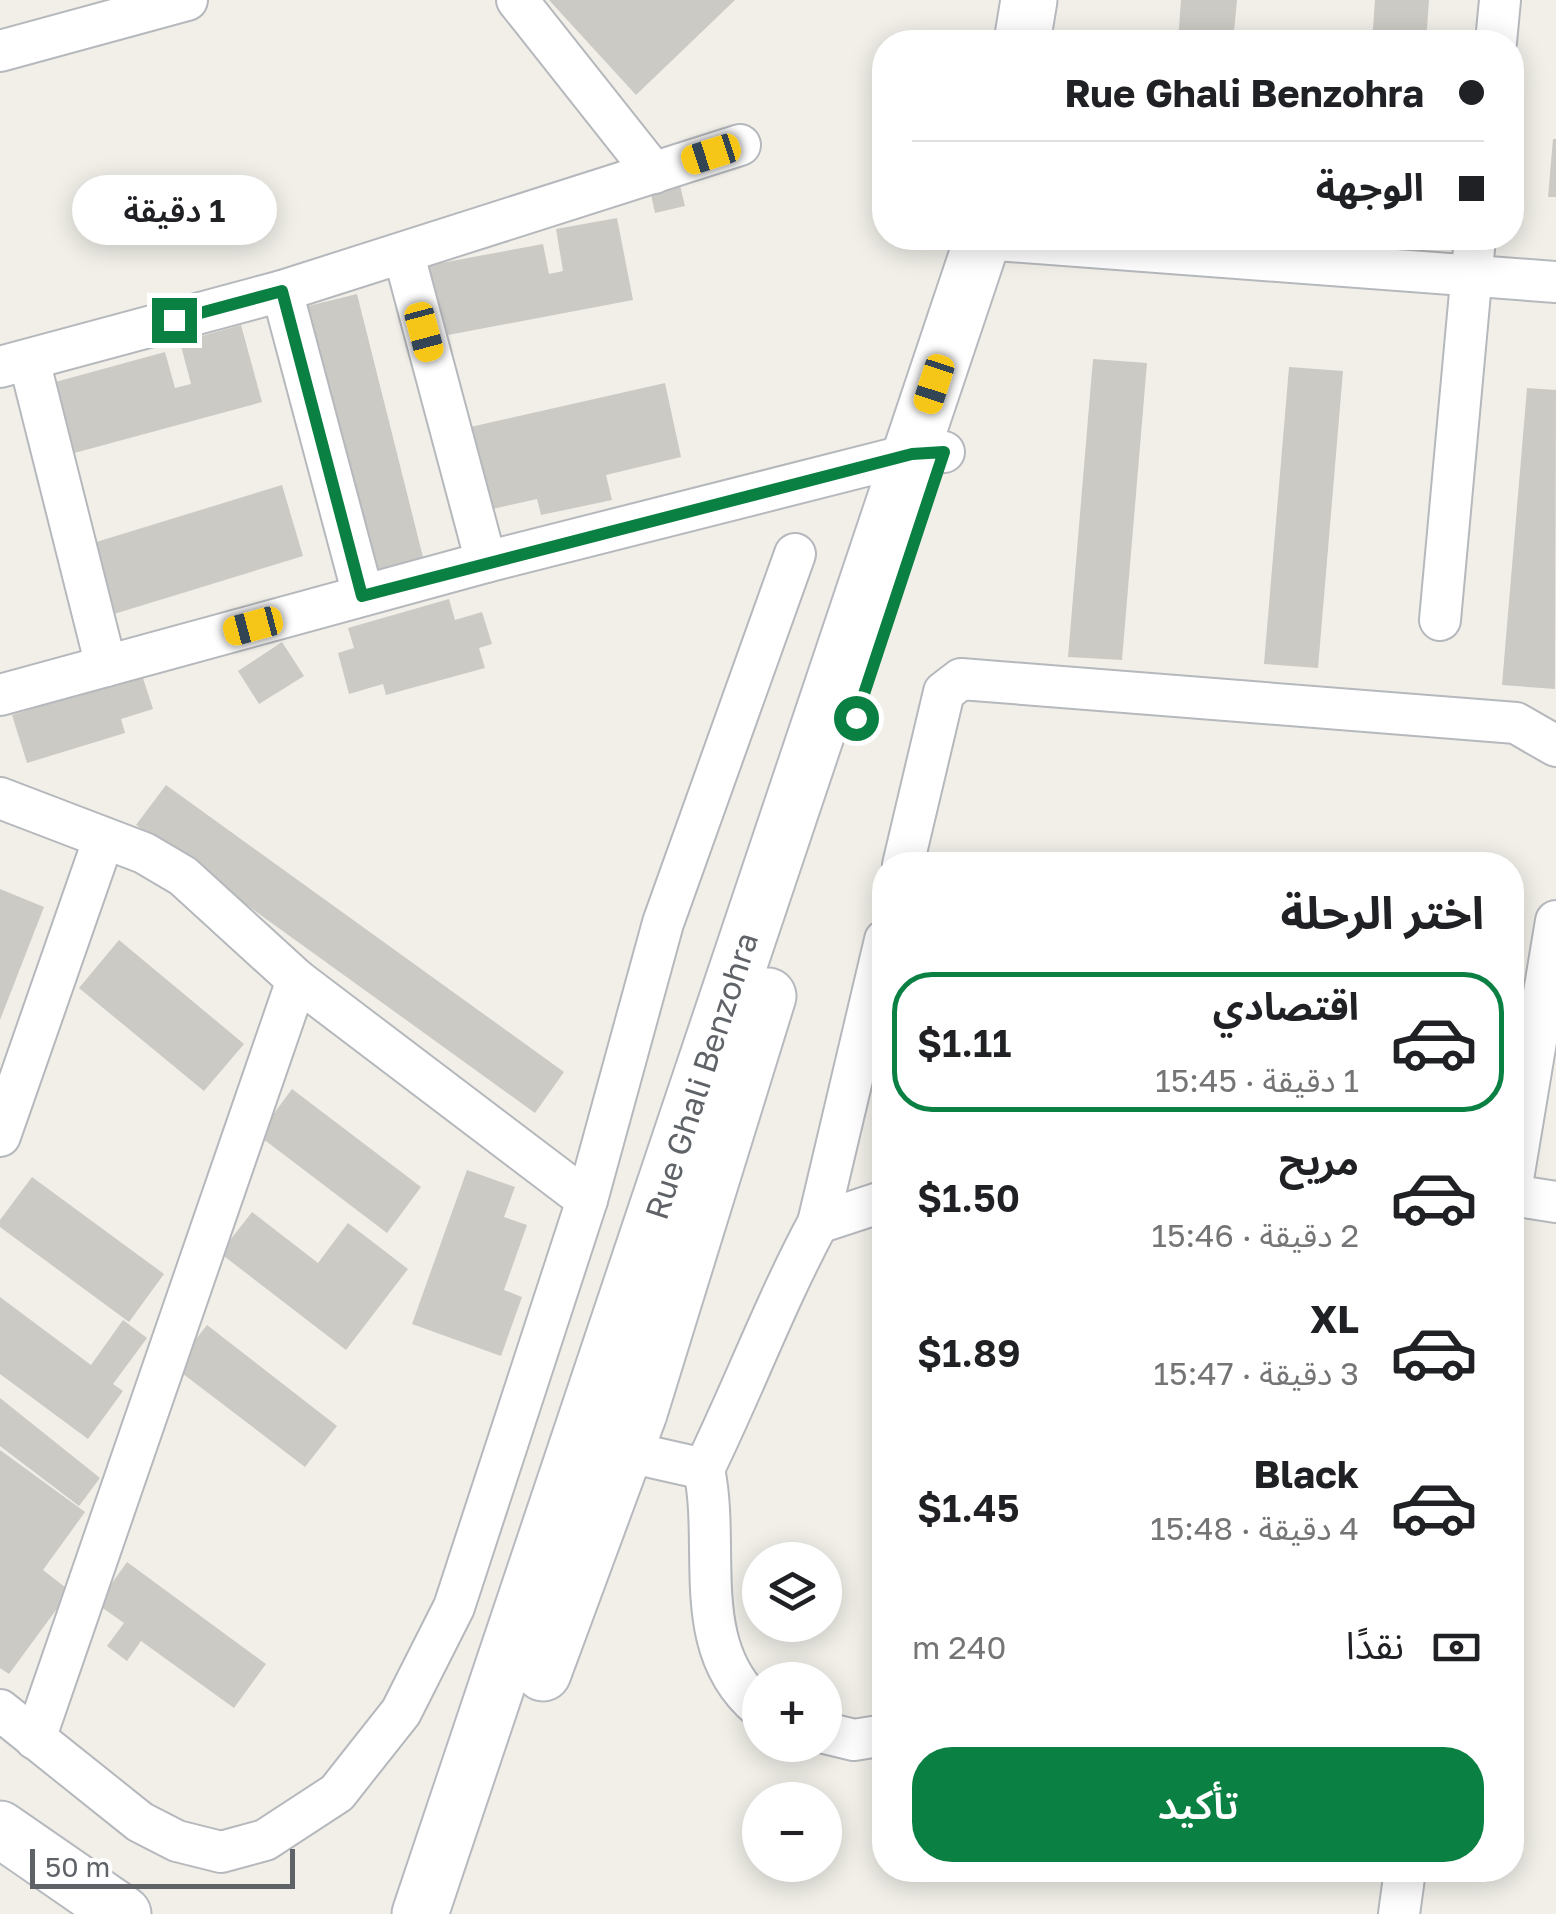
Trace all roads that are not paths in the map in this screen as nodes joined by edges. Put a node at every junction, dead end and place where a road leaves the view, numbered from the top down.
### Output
1 (187, 0) edge
2 (517, 0) edge
3 (1029, 0) edge
4 (1055, 0) edge
5 (1500, 0) edge
6 (1024, 30) edge
7 (1050, 30) edge
8 (1497, 30) edge
9 (0, 51) edge
10 (740, 145) dead end
11 (654, 173) junction
12 (992, 250) edge
13 (1297, 250) edge
14 (404, 255) junction
15 (1473, 257) edge
16 (1556, 282) edge
17 (282, 291) junction
18 (15, 363) edge
19 (928, 453) junction
20 (795, 554) dead end
21 (486, 562) junction
22 (362, 596) junction
23 (1440, 620) dead end
24 (106, 666) junction
25 (0, 695) edge
26 (1556, 746) edge
27 (0, 798) edge
28 (104, 838) junction
29 (906, 852) edge
30 (1556, 921) edge
31 (297, 980) junction
32 (872, 995) edge
33 (1524, 1110) edge
34 (0, 1136) edge
35 (1524, 1182) edge
36 (587, 1200) junction
37 (1556, 1202) edge
38 (872, 1205) edge
39 (818, 1223) junction
40 (624, 1450) junction
41 (704, 1468) junction
42 (742, 1684) edge
43 (0, 1710) edge
44 (842, 1737) edge
45 (872, 1737) edge
46 (35, 1739) junction
47 (0, 1829) edge
48 (1403, 1882) edge
49 (427, 1911) edge
50 (123, 1914) edge
51 (1399, 1914) edge

1 - 9 street
2 - 11 street
3 - 6 main road
4 - 7 main road
5 - 8 street
10 - 11 street
11 - 14 street
12 - 19 main road, Rue Ghali Benzohra
13 - 15 street
14 - 17 street
14 - 21 street
15 - 16 street
15 - 23 street
17 - 18 street
17 - 22 street
18 - 24 street
19 - 21 street
19 - 40 main road, Rue Ghali Benzohra
19 - 49 main road, Rue Ghali Benzohra
20 - 36 street
21 - 22 street
22 - 24 street
24 - 25 street
26 - 29 street
27 - 28 street
28 - 31 street
28 - 34 street
30 - 33 street
31 - 36 street
31 - 46 street
32 - 39 street
35 - 37 street
36 - 46 street
38 - 39 street
39 - 41 street
40 - 41 street
40 - 49 main road, Rue Ghali Benzohra
41 - 42 street
43 - 46 street
44 - 45 street
47 - 50 main road
48 - 51 street

